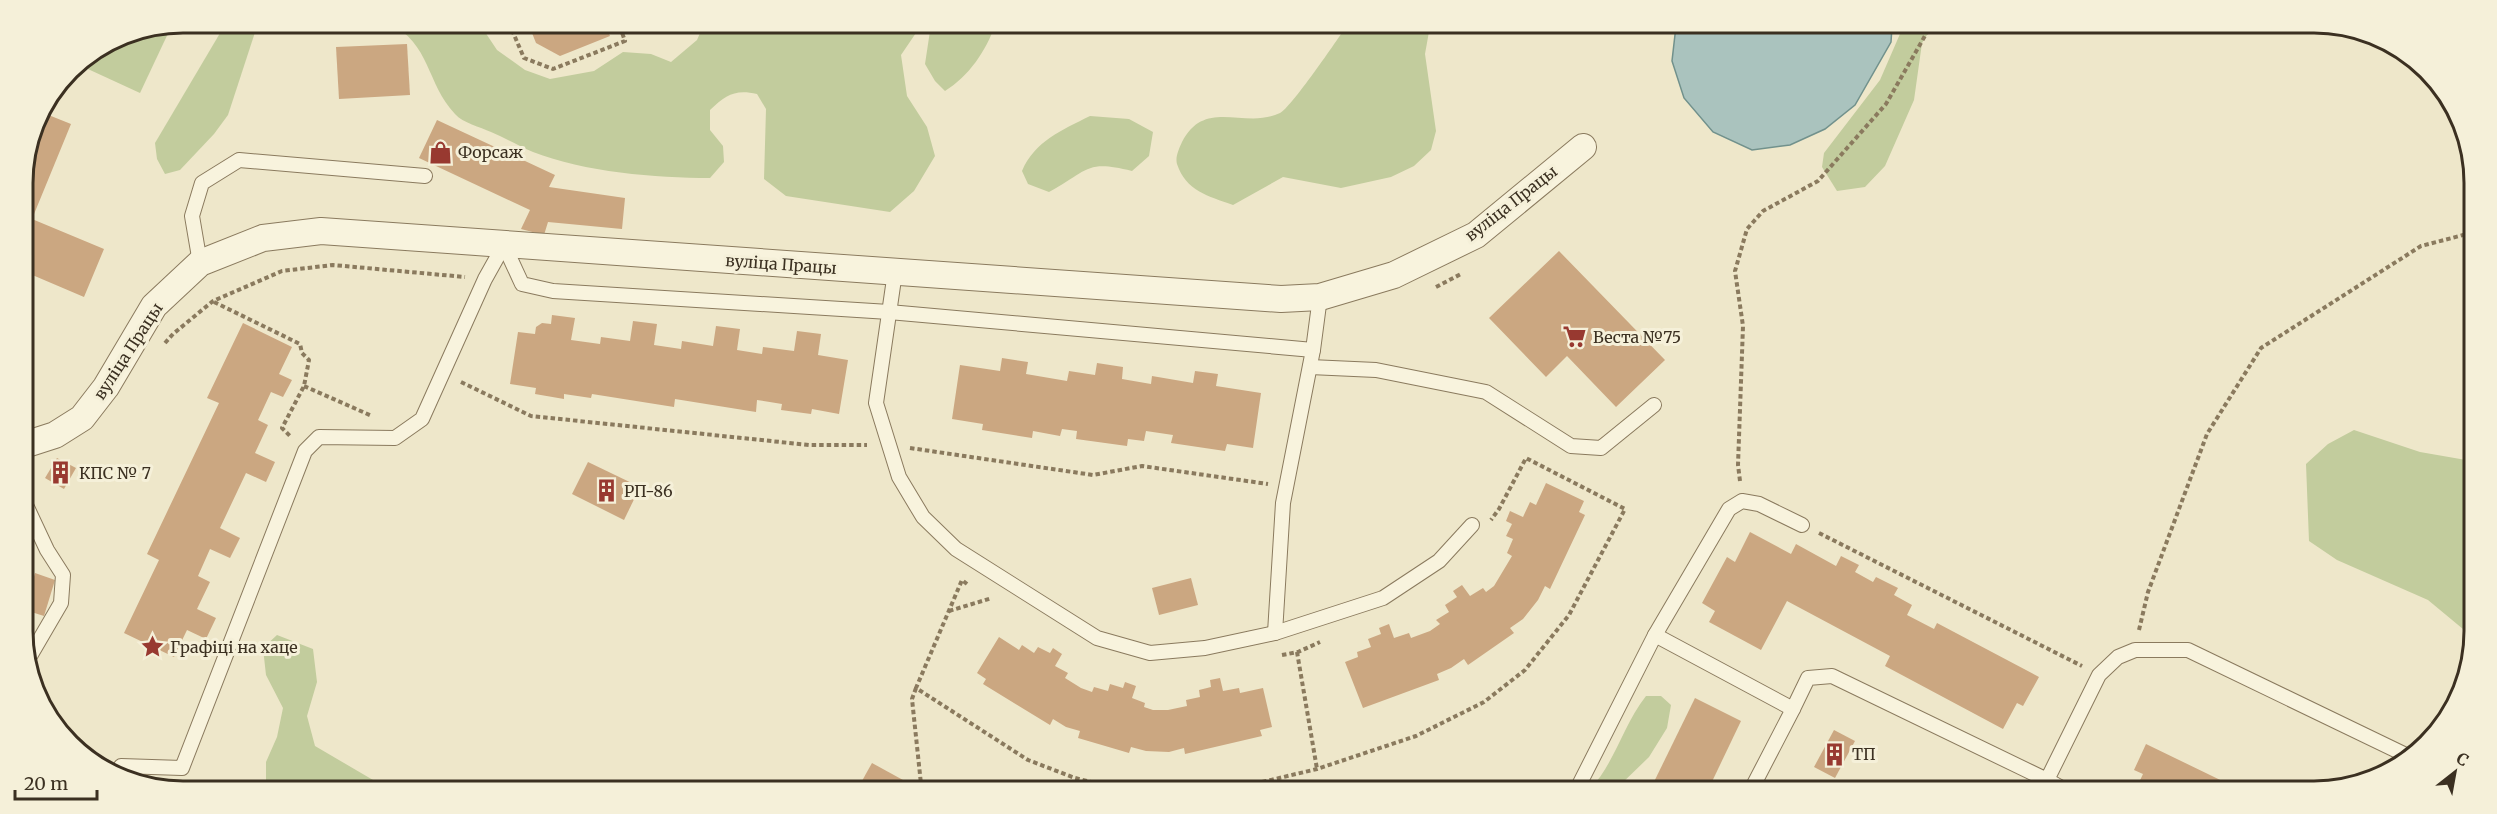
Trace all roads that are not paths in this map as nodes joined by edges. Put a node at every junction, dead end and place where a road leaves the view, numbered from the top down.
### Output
1 (1582, 147) dead end
2 (425, 176) dead end
3 (504, 245) junction
4 (200, 263) junction
5 (895, 272) junction
6 (1320, 297) junction
7 (889, 312) junction
8 (1313, 350) junction
9 (1310, 367) junction
10 (1654, 405) dead end
11 (33, 442) edge
12 (33, 520) edge
13 (1479, 525) road end
14 (1802, 525) road end
15 (1275, 633) junction
16 (1654, 635) junction
17 (34, 649) edge
18 (1793, 709) junction
19 (2401, 753) edge
20 (121, 766) dead end
21 (2047, 780) joint
22 (1581, 781) edge
23 (1756, 781) edge

1 - 6 street, вуліца Працы
2 - 4 lane
3 - 4 street, вуліца Працы
3 - 5 street, вуліца Працы
3 - 7 lane
3 - 20 lane
4 - 11 street, вуліца Працы
5 - 6 street, вуліца Працы
5 - 7 lane
6 - 8 lane
7 - 8 lane
7 - 15 lane
8 - 9 lane
9 - 10 lane
9 - 15 lane
12 - 17 lane
13 - 15 lane
14 - 16 lane
16 - 18 lane
16 - 22 lane
18 - 21 lane
18 - 23 lane
19 - 21 lane

